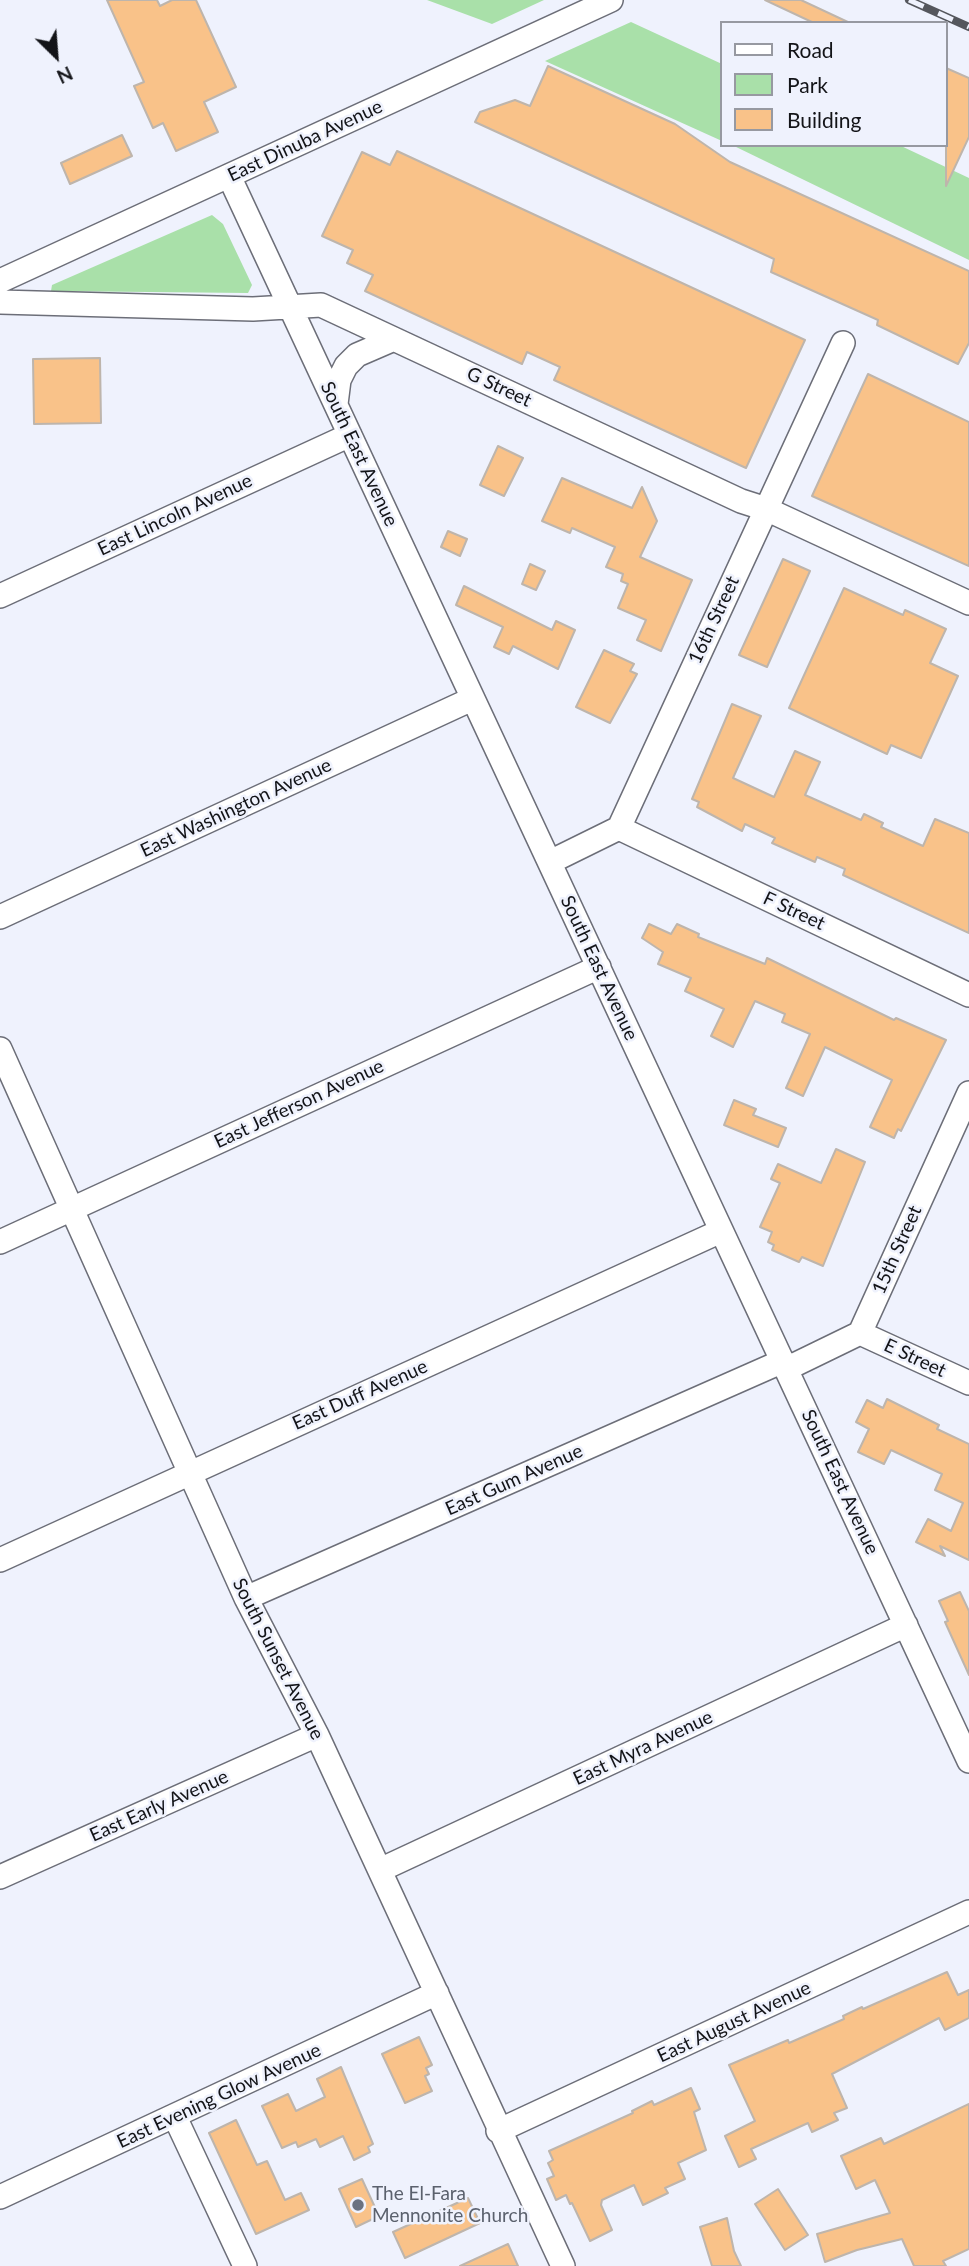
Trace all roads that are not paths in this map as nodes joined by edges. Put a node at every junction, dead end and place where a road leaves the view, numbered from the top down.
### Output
1 (611, 0) edge
2 (229, 176) junction
3 (0, 281) edge
4 (0, 302) edge
5 (291, 306) junction
6 (394, 339) junction
7 (843, 343) dead end
8 (336, 404) junction
9 (350, 435) junction
10 (766, 509) junction
11 (0, 596) edge
12 (969, 603) edge
13 (472, 699) junction
14 (619, 828) junction
15 (550, 862) junction
16 (0, 917) edge
17 (598, 967) junction
18 (969, 995) edge
19 (0, 1049) edge
20 (969, 1093) edge
21 (73, 1208) junction
22 (721, 1231) junction
23 (0, 1242) edge
24 (860, 1333) junction
25 (784, 1365) junction
26 (969, 1383) edge
27 (191, 1472) junction
28 (0, 1560) edge
29 (246, 1598) junction
30 (906, 1625) junction
31 (317, 1735) junction
32 (969, 1761) edge
33 (380, 1870) junction
34 (0, 1877) edge
35 (969, 1912) edge
36 (437, 1993) junction
37 (175, 2117) junction
38 (498, 2131) junction
39 (0, 2197) edge
40 (245, 2266) edge
41 (563, 2266) edge

1 - 2 street, East Dinuba Avenue
2 - 3 street, East Dinuba Avenue
2 - 5 street, South East Avenue
4 - 5 street, G Street
5 - 6 street, G Street
5 - 8 street, South East Avenue
6 - 8 street
6 - 10 street, G Street
7 - 10 street, 16th Street
8 - 9 street, South East Avenue
9 - 11 street, East Lincoln Avenue
9 - 13 street, South East Avenue
10 - 12 street, G Street
10 - 14 street, 16th Street
13 - 15 street, South East Avenue
13 - 16 street, East Washington Avenue
14 - 15 street
14 - 18 street, F Street
15 - 17 street, South East Avenue
17 - 21 street, East Jefferson Avenue
17 - 22 street, South East Avenue
19 - 21 street, South Sunset Avenue
20 - 24 street, 15th Street
21 - 23 street, East Jefferson Avenue
21 - 27 street, South Sunset Avenue
22 - 25 street, South East Avenue
22 - 27 street, East Duff Avenue
24 - 25 street
24 - 26 street, E Street
25 - 29 street, East Gum Avenue
25 - 30 street, South East Avenue
27 - 28 street, East Duff Avenue
27 - 29 street, South Sunset Avenue
29 - 31 street, South Sunset Avenue
30 - 32 street, South East Avenue
30 - 33 street, East Myra Avenue
31 - 33 street, South Sunset Avenue
31 - 34 street, East Early Avenue
33 - 36 street, South Sunset Avenue
35 - 38 street, East August Avenue
36 - 37 street, East Evening Glow Avenue
36 - 38 street, South Sunset Avenue
37 - 39 street, East Evening Glow Avenue
37 - 40 street
38 - 41 street, South Sunset Avenue

